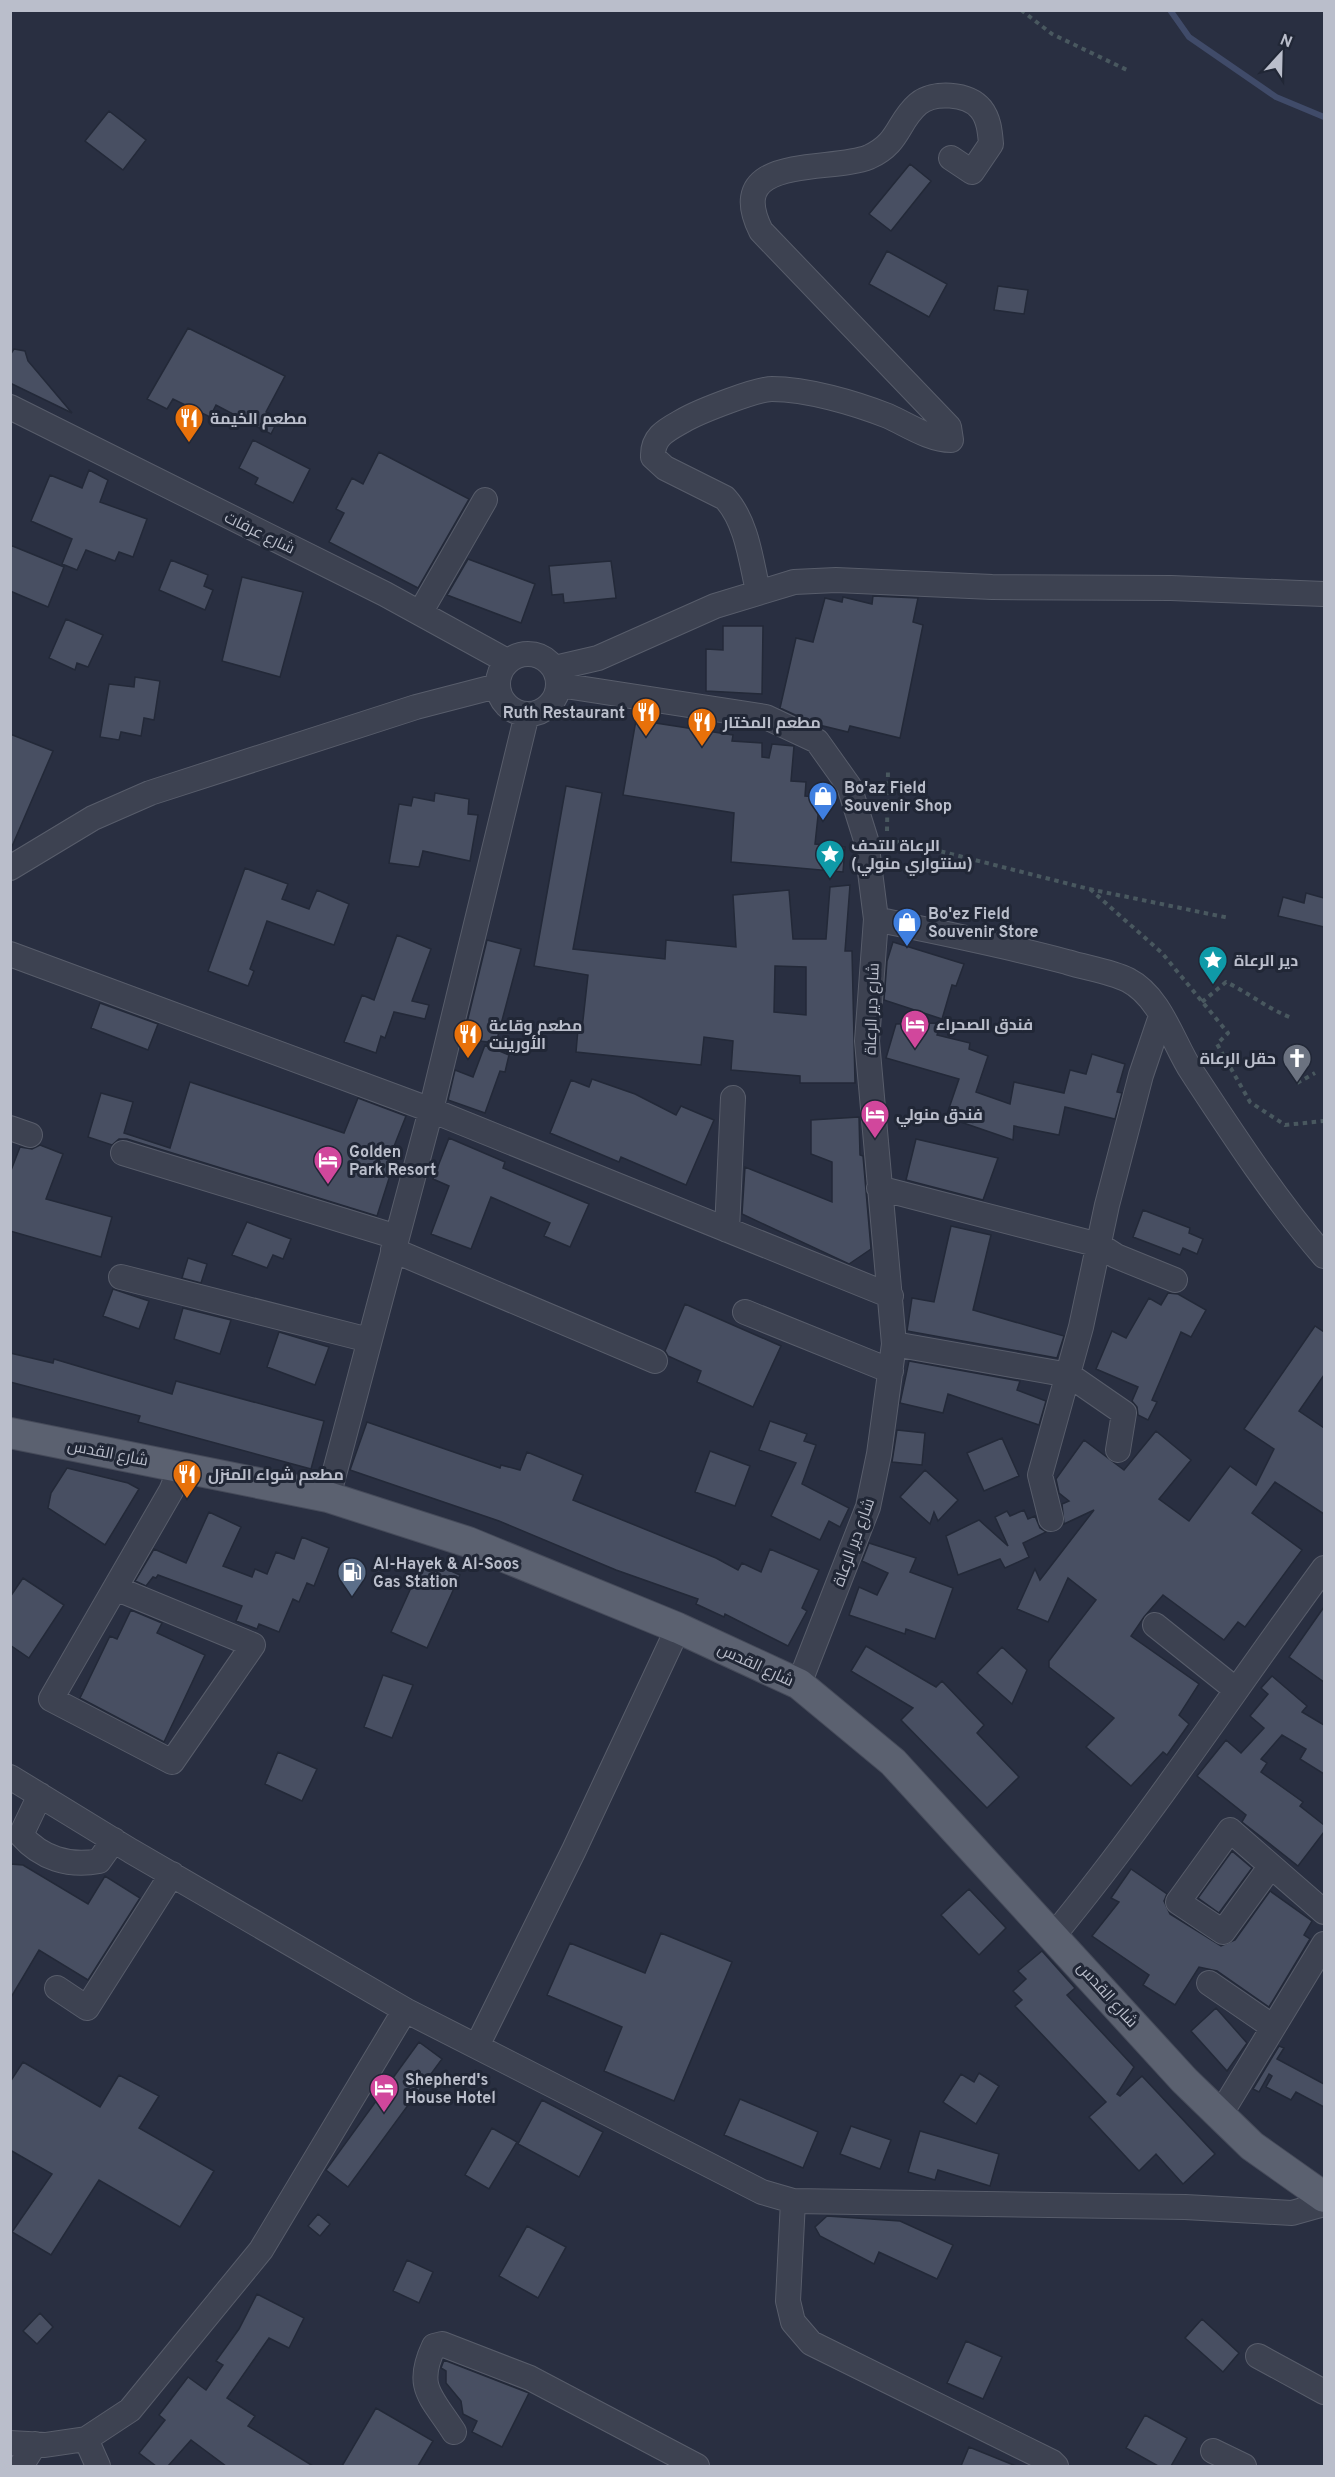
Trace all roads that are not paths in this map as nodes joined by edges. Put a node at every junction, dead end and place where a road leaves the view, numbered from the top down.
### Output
1 (951, 158) dead end
2 (10, 407) edge
3 (484, 500) dead end
4 (758, 591) junction
5 (1324, 594) edge
6 (420, 613) junction
7 (507, 661) junction
8 (557, 677) junction
9 (497, 686) junction
10 (527, 714) junction
11 (10, 868) edge
12 (876, 919) junction
13 (10, 954) edge
14 (1161, 1016) junction
15 (733, 1098) dead end
16 (431, 1110) junction
17 (123, 1153) dead end
18 (879, 1188) junction
19 (727, 1230) junction
20 (395, 1243) junction
21 (1099, 1245) junction
22 (1324, 1257) edge
23 (121, 1277) dead end
24 (1175, 1280) dead end
25 (891, 1296) junction
26 (746, 1312) dead end
27 (369, 1340) junction
28 (894, 1344) junction
29 (655, 1361) dead end
30 (891, 1371) junction
31 (1069, 1375) junction
32 (10, 1433) edge
33 (1118, 1450) dead end
34 (181, 1467) junction
35 (328, 1497) junction
36 (1051, 1519) dead end
37 (1324, 1568) edge
38 (116, 1588) junction
39 (1155, 1626) dead end
40 (678, 1628) junction
41 (799, 1684) junction
42 (1235, 1689) junction
43 (10, 1777) edge
44 (40, 1795) junction
45 (114, 1840) junction
46 (1270, 1867) junction
47 (172, 1874) junction
48 (1324, 1912) edge
49 (1054, 1935) junction
50 (1324, 1944) edge
51 (1209, 1983) dead end
52 (57, 1988) dead end
53 (405, 2010) junction
54 (1274, 2027) junction
55 (477, 2046) junction
56 (1220, 2115) junction
57 (1324, 2197) edge
58 (793, 2201) junction
59 (1324, 2204) edge
60 (1258, 2356) dead end
61 (1324, 2392) edge
62 (454, 2432) dead end
63 (86, 2439) junction
64 (10, 2443) edge
65 (34, 2444) junction
66 (1213, 2451) dead end
67 (21, 2466) edge
68 (98, 2466) edge
69 (697, 2466) edge
70 (1056, 2466) edge
71 (1244, 2466) edge

1 - 4 street
2 - 6 street, شارع عرفات
3 - 6 street
4 - 5 street
4 - 8 street
6 - 7 street, شارع عرفات
7 - 8 street
7 - 9 street
8 - 10 street
8 - 12 street, شارع دير الرعاة
9 - 10 street
9 - 11 street
10 - 16 street
12 - 14 street
12 - 18 street, شارع دير الرعاة
13 - 16 street
14 - 21 street
14 - 22 street
15 - 19 street
16 - 19 street
16 - 20 street
17 - 20 street
18 - 21 street
18 - 25 street, شارع دير الرعاة
19 - 25 street
20 - 27 street
20 - 29 street
21 - 24 street
21 - 31 street
23 - 27 street
25 - 28 street, شارع دير الرعاة
26 - 30 street
27 - 35 street
28 - 30 street, شارع دير الرعاة
28 - 31 street
30 - 41 street, شارع دير الرعاة
31 - 33 street
31 - 36 street
32 - 34 main road, شارع القدس
34 - 35 main road, شارع القدس
34 - 38 street
35 - 40 main road, شارع القدس
37 - 42 street
38 - 38 street
39 - 42 street
40 - 41 main road, شارع القدس
40 - 55 street
41 - 49 main road, شارع القدس
42 - 49 street
43 - 44 street
44 - 45 street
44 - 45 street
45 - 47 street
46 - 46 street
46 - 48 street
47 - 52 street
47 - 53 street
49 - 56 main road, شارع القدس
50 - 54 street
51 - 54 street
53 - 55 street
53 - 63 street
54 - 56 street
55 - 58 street
56 - 57 main road, شارع القدس
58 - 59 street
58 - 70 street
60 - 61 street
62 - 69 street
63 - 65 street
63 - 68 street
64 - 65 street
65 - 67 street
66 - 71 street

